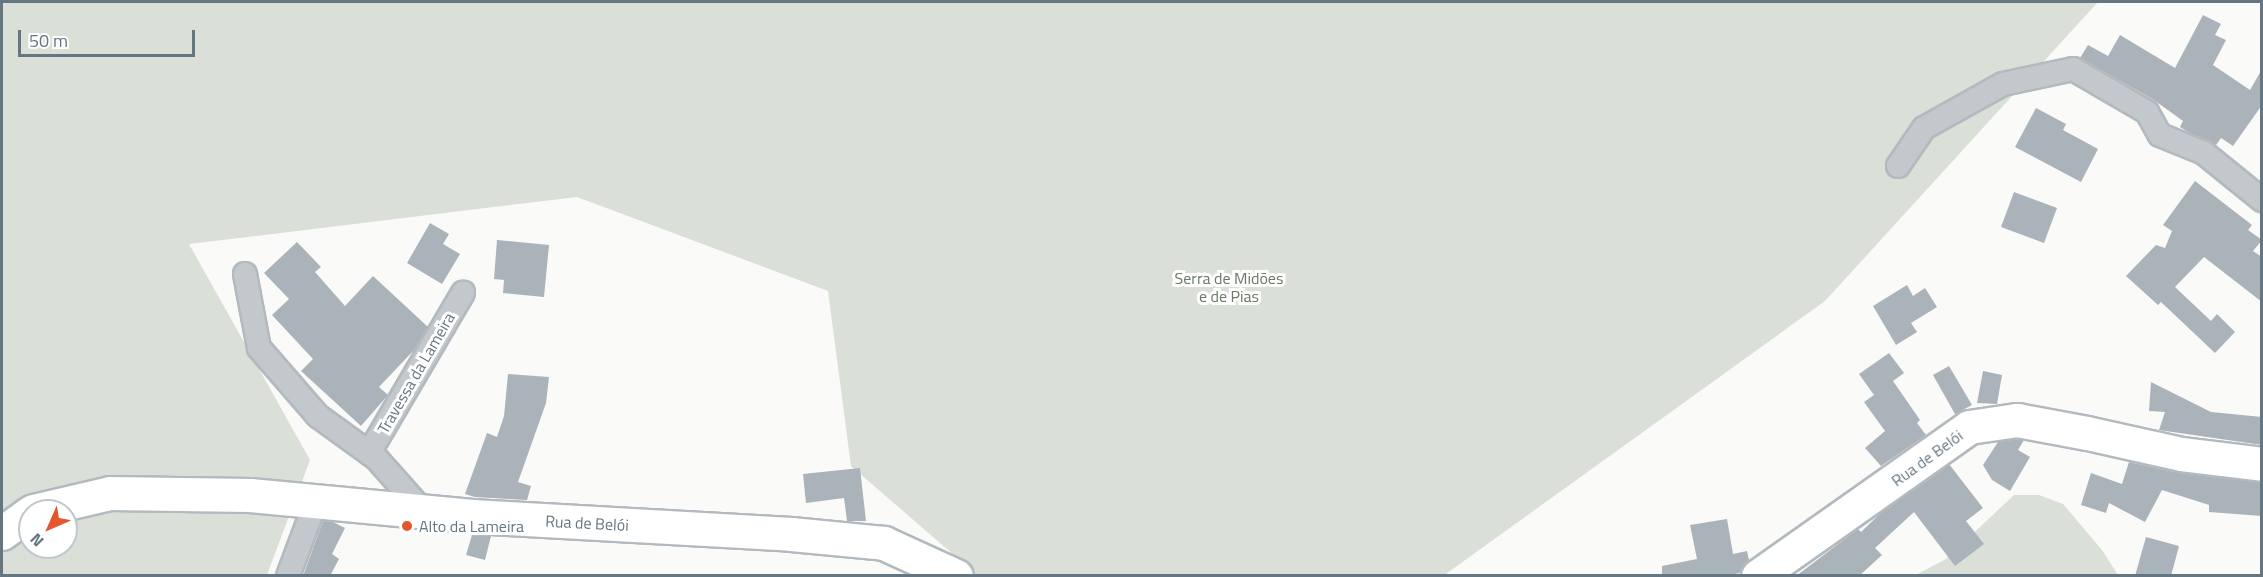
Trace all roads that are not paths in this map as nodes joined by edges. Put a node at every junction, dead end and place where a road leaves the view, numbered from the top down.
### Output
1 (1899, 166) dead end
2 (2262, 200) edge
3 (245, 273) dead end
4 (463, 293) dead end
5 (369, 453) junction
6 (2262, 464) edge
7 (78, 501) edge
8 (316, 501) junction
9 (423, 511) junction
10 (18, 522) edge
11 (2, 533) edge
12 (288, 576) edge
13 (956, 576) edge
14 (1758, 576) edge

1 - 2 street
3 - 5 street
4 - 5 street, Travessa da Lameira
5 - 9 street
6 - 14 street, Rua de Belói
7 - 8 street, Rua de Belói
8 - 9 street, Rua de Belói
8 - 12 street
9 - 13 street, Rua de Belói
10 - 11 street, Rua de Belói

